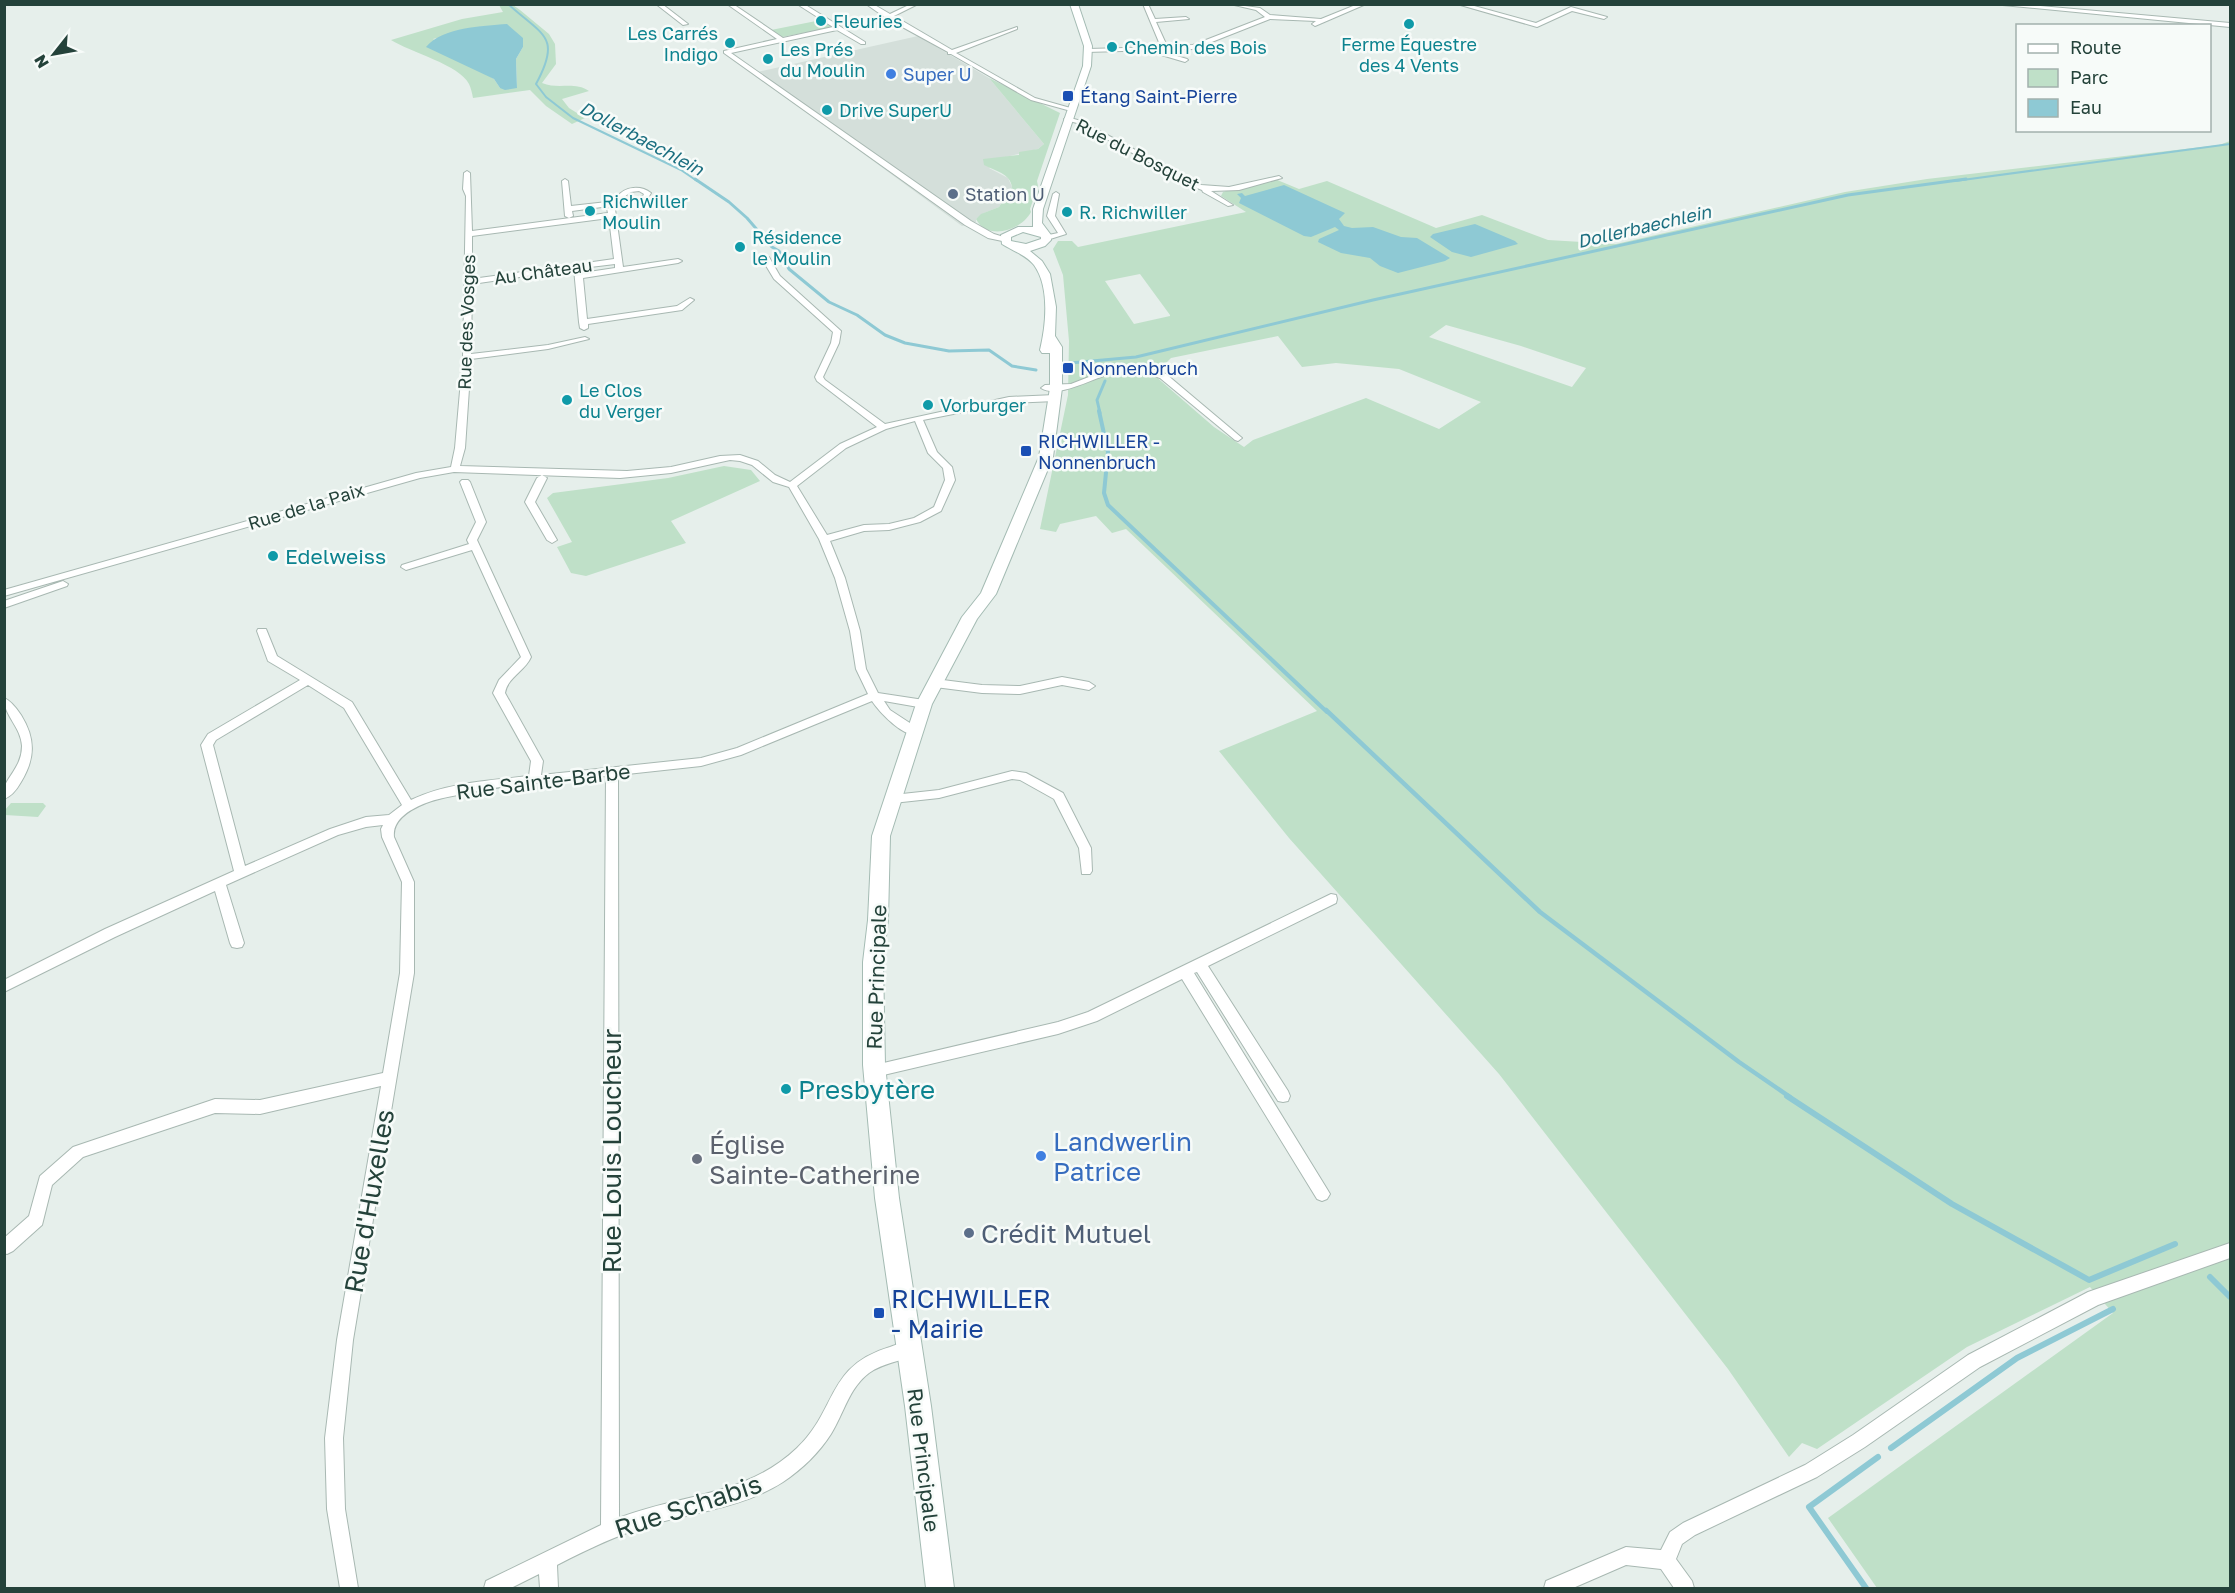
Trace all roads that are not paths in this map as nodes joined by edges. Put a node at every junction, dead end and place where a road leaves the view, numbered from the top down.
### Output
1 (658, 4) edge
2 (729, 4) edge
3 (799, 4) edge
4 (868, 4) edge
5 (916, 4) edge
6 (1074, 4) edge
7 (1145, 4) edge
8 (1232, 4) edge
9 (1459, 4) edge
10 (1994, 4) edge
11 (1363, 5) edge
12 (2007, 5) edge
13 (888, 17) junction
14 (1269, 17) junction
15 (1604, 17) dead end
16 (1186, 19) dead end
17 (1153, 21) junction
18 (685, 24) dead end
19 (2230, 25) edge
20 (838, 28) junction
21 (1015, 28) dead end
22 (782, 40) junction
23 (863, 43) dead end
24 (1165, 48) junction
25 (1154, 49) junction
26 (1088, 51) junction
27 (950, 53) junction
28 (1185, 60) dead end
29 (1069, 114) junction
30 (467, 173) dead end
31 (1279, 178) dead end
32 (565, 181) dead end
33 (1199, 187) junction
34 (1056, 194) dead end
35 (624, 200) dead end
36 (610, 204) junction
37 (1230, 205) dead end
38 (568, 209) junction
39 (1038, 209) junction
40 (612, 215) junction
41 (570, 221) junction
42 (1022, 229) junction
43 (468, 234) junction
44 (1007, 236) junction
45 (1043, 238) junction
46 (1018, 247) junction
47 (766, 259) dead end
48 (618, 261) junction
49 (678, 261) dead end
50 (1040, 265) junction
51 (578, 267) junction
52 (619, 270) junction
53 (579, 276) junction
54 (468, 282) junction
55 (690, 300) dead end
56 (584, 322) junction
57 (467, 357) junction
58 (1050, 393) junction
59 (918, 418) junction
60 (884, 427) junction
61 (1238, 438) dead end
62 (454, 470) junction
63 (471, 470) junction
64 (627, 474) junction
65 (542, 478) junction
66 (465, 482) dead end
67 (792, 485) junction
68 (824, 539) junction
69 (552, 540) dead end
70 (474, 546) junction
71 (143, 554) junction
72 (406, 567) dead end
73 (4, 593) edge
74 (4, 605) edge
75 (262, 631) dead end
76 (307, 681) junction
77 (935, 683) junction
78 (1089, 686) dead end
79 (874, 696) junction
80 (4, 702) edge
81 (924, 704) junction
82 (915, 732) junction
83 (612, 772) junction
84 (535, 779) junction
85 (4, 795) edge
86 (892, 799) junction
87 (409, 806) junction
88 (392, 819) junction
89 (1086, 872) dead end
90 (241, 873) junction
91 (219, 883) junction
92 (1331, 899) dead end
93 (237, 943) dead end
94 (1192, 968) junction
95 (4, 987) edge
96 (875, 1071) junction
97 (390, 1078) junction
98 (1283, 1096) dead end
99 (1322, 1194) dead end
100 (7, 1246) dead end
101 (2230, 1251) edge
102 (910, 1349) junction
103 (610, 1530) junction
104 (547, 1560) junction
105 (1666, 1560) junction
106 (349, 1588) edge
107 (493, 1588) edge
108 (549, 1588) edge
109 (940, 1588) edge
110 (1553, 1588) edge
111 (1685, 1588) edge

1 - 18 street
2 - 22 street
3 - 20 street
4 - 13 street, Rue du Bosquet
5 - 13 street
6 - 26 main road
7 - 17 street
8 - 14 street
9 - 15 street
10 - 12 street
11 - 14 street
12 - 19 street
13 - 27 street, Rue du Bosquet
14 - 24 street
16 - 17 street
17 - 24 street
20 - 22 street
20 - 23 street
21 - 27 street
22 - 44 street
24 - 25 street
25 - 26 street
25 - 28 street
26 - 29 main road
27 - 29 street, Rue du Bosquet
29 - 33 street, Rue du Bosquet
29 - 39 main road
30 - 43 street, Rue des Vosges
31 - 33 street, Rue du Bosquet
32 - 38 street
33 - 37 street
34 - 45 street
35 - 36 street
36 - 38 street
36 - 40 street, Au Château
38 - 41 street
39 - 42 main road
39 - 45 main road, Rue Principale
40 - 41 street
40 - 48 street, Au Château
41 - 43 street
42 - 44 main road
42 - 45 main road
43 - 54 street, Rue des Vosges
44 - 46 main road
45 - 46 main road
45 - 50 main road, Rue Principale
46 - 50 main road
47 - 60 street
48 - 51 street, Au Château
48 - 52 street, Au Château
49 - 52 street, Au Château
50 - 58 main road, Rue Principale
51 - 53 street
51 - 54 street, Au Château
52 - 53 street, Au Château
53 - 56 street
54 - 57 street, Rue des Vosges
55 - 56 street
56 - 57 street
57 - 62 street, Rue des Vosges
58 - 59 street
58 - 61 street
58 - 77 main road, Rue Principale
59 - 60 street
59 - 68 street
60 - 67 street
62 - 63 street, Rue de la Paix
62 - 71 street, Rue de la Paix
63 - 64 street, Rue de la Paix
63 - 65 street, Rue de la Paix
64 - 65 street, Rue de la Paix
64 - 67 street, Rue de la Paix
65 - 69 street
66 - 70 street
67 - 68 street
68 - 79 street
70 - 72 street
70 - 84 street
71 - 73 street, Rue de la Paix
71 - 74 street, Rue de la Paix
75 - 76 street
76 - 87 street
76 - 90 street
77 - 78 street
77 - 81 main road, Rue Principale
79 - 81 street
79 - 82 street
79 - 83 street, Rue Sainte-Barbe
80 - 85 street
81 - 82 main road, Rue Principale
82 - 86 main road, Rue Principale
83 - 84 street, Rue Sainte-Barbe
83 - 103 street, Rue Louis Loucheur
84 - 87 street, Rue Sainte-Barbe
86 - 89 street
86 - 96 main road, Rue Principale
87 - 88 street, Rue Sainte-Barbe
88 - 90 street, Rue Sainte-Barbe
88 - 97 street, Rue d'Huxelles
90 - 91 street, Rue Sainte-Barbe
91 - 93 street
91 - 95 street, Rue Sainte-Barbe
92 - 94 street
94 - 96 street
94 - 98 street
94 - 99 street
96 - 102 main road, Rue Principale
97 - 100 street
97 - 106 street, Rue d'Huxelles
101 - 105 street
102 - 103 street, Rue Schabis
102 - 109 main road, Rue Principale
103 - 104 street, Rue Schabis
104 - 107 street, Rue Schabis
104 - 108 street
105 - 110 street
105 - 111 street

